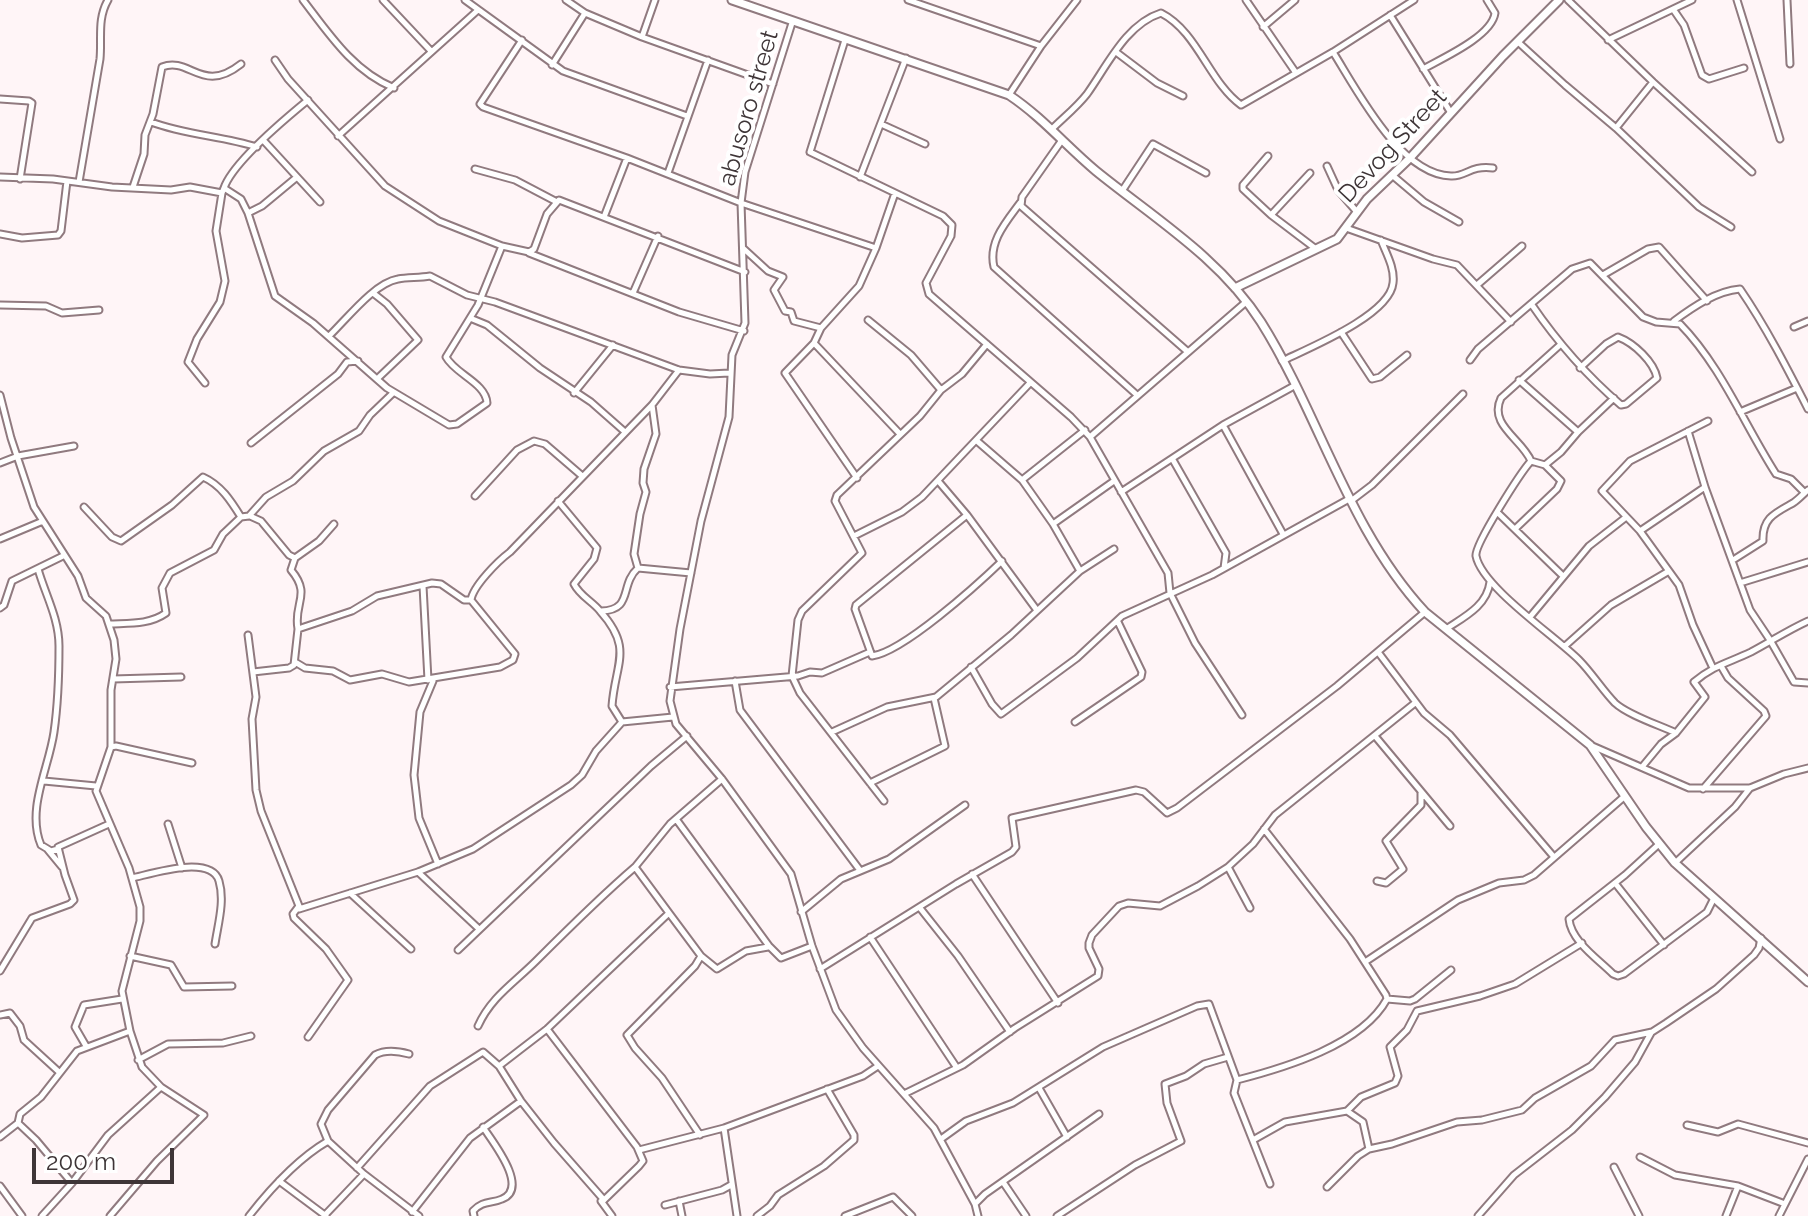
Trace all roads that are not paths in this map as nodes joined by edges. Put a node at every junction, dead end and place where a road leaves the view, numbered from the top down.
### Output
1 (108, 0) edge
2 (303, 0) edge
3 (383, 0) edge
4 (465, 0) edge
5 (566, 0) edge
6 (655, 0) edge
7 (732, 0) edge
8 (761, 0) edge
9 (911, 0) edge
10 (1077, 0) edge
11 (1246, 0) edge
12 (1295, 0) edge
13 (1414, 0) edge
14 (1487, 0) edge
15 (1559, 0) edge
16 (1568, 0) edge
17 (1692, 0) edge
18 (1737, 0) edge
19 (1787, 0) edge
20 (756, 9) junction
21 (1673, 9) junction
22 (478, 10) junction
23 (585, 13) junction
24 (1390, 15) junction
25 (792, 23) junction
26 (1263, 27) junction
27 (642, 37) junction
28 (522, 40) junction
29 (845, 40) junction
30 (1608, 40) junction
31 (1518, 41) junction
32 (1041, 46) junction
33 (431, 51) junction
34 (1116, 52) junction
35 (1333, 52) junction
36 (906, 58) junction
37 (275, 60) dead end
38 (708, 60) junction
39 (241, 64) dead end
40 (1790, 64) dead end
41 (552, 65) junction
42 (1744, 68) dead end
43 (1423, 69) junction
44 (1296, 73) junction
45 (1653, 82) junction
46 (773, 84) junction
47 (394, 88) junction
48 (1009, 95) junction
49 (1183, 96) dead end
50 (0, 99) edge
51 (308, 100) junction
52 (1451, 113) junction
53 (687, 116) junction
54 (151, 122) junction
55 (881, 124) junction
56 (1616, 128) junction
57 (1052, 129) junction
58 (338, 136) junction
59 (1780, 139) dead end
60 (1062, 140) junction
61 (264, 141) junction
62 (925, 144) dead end
63 (257, 147) junction
64 (1268, 156) dead end
65 (627, 158) junction
66 (1410, 158) junction
67 (1327, 166) dead end
68 (1493, 168) dead end
69 (475, 169) dead end
70 (1752, 172) dead end
71 (668, 173) junction
72 (1206, 173) dead end
73 (1310, 173) dead end
74 (1392, 175) junction
75 (0, 177) edge
76 (297, 177) junction
77 (860, 177) junction
78 (20, 179) junction
79 (67, 181) junction
80 (79, 182) junction
81 (133, 187) junction
82 (223, 190) junction
83 (1122, 191) junction
84 (895, 193) junction
85 (556, 201) junction
86 (320, 202) dead end
87 (1020, 202) junction
88 (741, 203) junction
89 (1357, 212) junction
90 (248, 213) junction
91 (1271, 215) junction
92 (604, 217) junction
93 (1459, 222) dead end
94 (1731, 227) dead end
95 (1346, 228) junction
96 (0, 234) edge
97 (658, 236) junction
98 (1381, 240) junction
99 (502, 246) junction
100 (1522, 246) dead end
101 (876, 248) junction
102 (743, 249) junction
103 (1316, 249) junction
104 (529, 252) junction
105 (745, 272) junction
106 (1603, 275) junction
107 (1477, 285) junction
108 (1235, 288) junction
109 (373, 293) junction
110 (633, 293) junction
111 (480, 299) junction
112 (1707, 301) junction
113 (1246, 302) junction
114 (0, 305) edge
115 (1532, 305) junction
116 (99, 310) dead end
117 (470, 318) junction
118 (868, 320) dead end
119 (1674, 321) junction
120 (1808, 321) edge
121 (1511, 322) junction
122 (1794, 327) dead end
123 (821, 328) junction
124 (744, 331) junction
125 (1341, 332) junction
126 (329, 336) junction
127 (814, 343) junction
128 (987, 344) junction
129 (613, 345) junction
130 (1560, 345) junction
131 (1188, 352) junction
132 (1407, 355) dead end
133 (1470, 360) dead end
134 (359, 361) junction
135 (1282, 361) junction
136 (1580, 368) junction
137 (679, 370) junction
138 (729, 373) junction
139 (376, 379) junction
140 (1519, 380) junction
141 (205, 383) dead end
142 (1030, 383) junction
143 (1294, 386) junction
144 (1797, 388) junction
145 (941, 390) junction
146 (393, 393) junction
147 (574, 393) junction
148 (1463, 394) dead end
149 (0, 395) edge
150 (1137, 395) junction
151 (1614, 398) junction
152 (652, 405) junction
153 (1808, 409) edge
154 (1740, 412) junction
155 (1708, 421) dead end
156 (1223, 425) junction
157 (1085, 430) junction
158 (1688, 431) junction
159 (625, 432) junction
160 (1578, 432) junction
161 (900, 434) junction
162 (1090, 437) junction
163 (977, 441) junction
164 (251, 443) dead end
165 (74, 446) dead end
166 (18, 456) junction
167 (1173, 460) junction
168 (1531, 461) junction
169 (0, 463) edge
170 (1545, 465) junction
171 (581, 475) junction
172 (857, 478) junction
173 (1022, 480) junction
174 (1114, 481) junction
175 (939, 482) junction
176 (1705, 487) junction
177 (1806, 491) edge
178 (1121, 492) junction
179 (475, 496) dead end
180 (1350, 500) junction
181 (558, 501) junction
182 (84, 507) dead end
183 (1498, 513) junction
184 (967, 515) junction
185 (249, 516) junction
186 (241, 517) junction
187 (1625, 518) junction
188 (43, 521) junction
189 (334, 524) dead end
190 (1053, 524) junction
191 (1515, 529) junction
192 (1640, 531) junction
193 (1283, 534) junction
194 (854, 536) junction
195 (0, 539) edge
196 (1114, 549) dead end
197 (63, 556) junction
198 (295, 558) junction
199 (1733, 560) junction
200 (1002, 561) junction
201 (1808, 562) edge
202 (638, 568) junction
203 (1224, 568) junction
204 (38, 569) junction
205 (1080, 571) junction
206 (1669, 571) junction
207 (691, 573) junction
208 (1563, 576) junction
209 (1490, 581) junction
210 (1740, 583) junction
211 (423, 585) junction
212 (1170, 593) junction
213 (471, 600) junction
214 (0, 608) edge
215 (1036, 609) junction
216 (601, 611) junction
217 (1425, 612) junction
218 (1530, 617) junction
219 (1808, 621) edge
220 (1118, 622) junction
221 (109, 624) junction
222 (298, 629) junction
223 (1446, 629) junction
224 (248, 635) dead end
225 (1770, 640) junction
226 (1565, 646) junction
227 (870, 652) junction
228 (1378, 652) junction
229 (295, 662) junction
230 (1712, 666) junction
231 (1721, 666) junction
232 (971, 667) junction
233 (253, 672) junction
234 (792, 676) junction
235 (181, 677) dead end
236 (113, 679) junction
237 (431, 680) junction
238 (735, 681) junction
239 (1808, 683) edge
240 (670, 687) junction
241 (934, 698) junction
242 (1415, 703) junction
243 (1242, 715) dead end
244 (673, 717) junction
245 (622, 722) junction
246 (1075, 722) dead end
247 (832, 732) junction
248 (1676, 733) junction
249 (687, 736) junction
250 (1375, 736) junction
251 (1590, 745) junction
252 (111, 747) junction
253 (192, 763) dead end
254 (1642, 767) junction
255 (1808, 768) edge
256 (722, 779) junction
257 (44, 781) junction
258 (870, 783) junction
259 (96, 786) junction
260 (1750, 788) junction
261 (1703, 789) junction
262 (1421, 793) junction
263 (1625, 796) junction
264 (884, 801) dead end
265 (965, 805) dead end
266 (676, 819) junction
267 (109, 824) junction
268 (168, 824) dead end
269 (1450, 826) dead end
270 (1264, 828) junction
271 (1659, 844) junction
272 (47, 849) junction
273 (58, 849) junction
274 (1554, 857) junction
275 (1675, 863) junction
276 (438, 864) junction
277 (635, 867) junction
278 (1228, 867) junction
279 (182, 868) junction
280 (63, 869) junction
281 (859, 869) junction
282 (418, 872) junction
283 (972, 874) junction
284 (132, 878) junction
285 (1377, 881) dead end
286 (1615, 883) junction
287 (350, 892) junction
288 (1714, 898) junction
289 (920, 908) junction
290 (1250, 908) dead end
291 (299, 909) junction
292 (801, 912) junction
293 (669, 913) junction
294 (479, 929) junction
295 (870, 937) junction
296 (1761, 938) junction
297 (1582, 943) junction
298 (215, 944) dead end
299 (769, 946) junction
300 (812, 946) junction
301 (1664, 946) junction
302 (411, 949) dead end
303 (458, 950) dead end
304 (130, 956) junction
305 (701, 956) junction
306 (1365, 962) junction
307 (820, 969) junction
308 (1451, 970) dead end
309 (0, 971) edge
310 (1808, 982) edge
311 (232, 986) dead end
312 (122, 999) junction
313 (1387, 999) junction
314 (1058, 1003) junction
315 (0, 1015) edge
316 (478, 1026) dead end
317 (547, 1029) junction
318 (130, 1031) junction
319 (1010, 1032) junction
320 (1652, 1032) junction
321 (251, 1036) dead end
322 (308, 1037) dead end
323 (86, 1046) junction
324 (409, 1054) dead end
325 (1228, 1057) junction
326 (138, 1060) junction
327 (499, 1066) junction
328 (878, 1066) junction
329 (957, 1068) junction
330 (59, 1072) junction
331 (1237, 1080) junction
332 (161, 1087) junction
333 (1039, 1088) junction
334 (827, 1089) junction
335 (906, 1093) junction
336 (521, 1101) junction
337 (1347, 1111) junction
338 (1099, 1114) dead end
339 (18, 1123) junction
340 (1687, 1125) dead end
341 (483, 1127) junction
342 (724, 1128) junction
343 (700, 1135) junction
344 (0, 1137) edge
345 (1067, 1137) junction
346 (941, 1139) junction
347 (1253, 1140) junction
348 (328, 1141) junction
349 (1808, 1143) edge
350 (1369, 1149) junction
351 (639, 1150) junction
352 (1640, 1157) dead end
353 (1808, 1159) edge
354 (1614, 1167) dead end
355 (357, 1168) junction
356 (364, 1174) junction
357 (279, 1181) junction
358 (1003, 1182) junction
359 (72, 1183) junction
360 (1270, 1184) dead end
361 (731, 1185) junction
362 (0, 1186) edge
363 (1738, 1186) junction
364 (1327, 1187) dead end
365 (604, 1200) junction
366 (679, 1201) junction
367 (975, 1204) junction
368 (1785, 1204) junction
369 (665, 1205) dead end
370 (412, 1212) junction
371 (22, 1216) edge
372 (42, 1216) edge
373 (110, 1216) edge
374 (249, 1216) edge
375 (325, 1216) edge
376 (419, 1216) edge
377 (474, 1216) edge
378 (612, 1216) edge
379 (682, 1216) edge
380 (737, 1216) edge
381 (757, 1216) edge
382 (845, 1216) edge
383 (912, 1216) edge
384 (978, 1216) edge
385 (1026, 1216) edge
386 (1057, 1216) edge
387 (1478, 1216) edge
388 (1639, 1216) edge
389 (1726, 1216) edge
390 (1779, 1216) edge

1 - 80 street
2 - 47 street
3 - 33 street
4 - 22 street
5 - 23 street
6 - 27 street
7 - 20 street
8 - 20 street
9 - 32 street
10 - 32 street
11 - 26 street
12 - 26 street
13 - 24 street
14 - 43 street
15 - 31 street, Devog Street
16 - 30 street
17 - 21 street
18 - 59 street
19 - 40 street
20 - 25 street
21 - 30 street
21 - 42 street
22 - 28 street
22 - 33 street
23 - 27 street
23 - 41 street
24 - 35 street
24 - 43 street
25 - 29 street
25 - 46 street, abusoro street
26 - 44 street
27 - 38 street
28 - 41 street
28 - 65 street
29 - 36 street
29 - 77 street
30 - 45 street
31 - 52 street, Devog Street
31 - 56 street
32 - 48 street
33 - 47 street
34 - 44 street
34 - 49 street
34 - 57 street
35 - 44 street
35 - 66 street
36 - 48 street
36 - 55 street
37 - 51 street
38 - 46 street
38 - 53 street
39 - 54 street
41 - 53 street
43 - 52 street
45 - 56 street
45 - 70 street
46 - 88 street, abusoro street
47 - 58 street
48 - 57 street
50 - 78 street
51 - 58 street
51 - 61 street
52 - 66 street, Devog Street
53 - 71 street
54 - 63 street
54 - 81 street
55 - 62 street
55 - 77 street
56 - 94 street
57 - 60 street
58 - 99 street
60 - 83 street
60 - 87 street
61 - 63 street
61 - 76 street
63 - 82 street
64 - 91 street
65 - 71 street
65 - 92 street
66 - 68 street
66 - 74 street, Devog Street
67 - 89 street
69 - 85 street
71 - 88 street
72 - 83 street
73 - 91 street
74 - 89 street, Devog Street
74 - 93 street
75 - 78 street
76 - 86 street
76 - 90 street
77 - 84 street
78 - 79 street
79 - 80 street
79 - 96 street
80 - 81 street
81 - 82 street
82 - 90 street
82 - 141 street
83 - 108 street
84 - 101 street
84 - 128 street
85 - 92 street
85 - 104 street
87 - 131 street
87 - 150 street
88 - 101 street
88 - 102 street, abusoro street
89 - 95 street, Devog Street
90 - 126 street
91 - 103 street
92 - 97 street
95 - 98 street
95 - 103 street, Devog Street
97 - 105 street
97 - 110 street
98 - 107 street
98 - 125 street
99 - 104 street
99 - 111 street
100 - 107 street
101 - 123 street
102 - 105 street, abusoro street
102 - 123 street
103 - 108 street, Devog Street
104 - 110 street
105 - 124 street, abusoro street
106 - 112 street
106 - 115 street
106 - 119 street
107 - 121 street
108 - 113 street
109 - 111 street
109 - 126 street
109 - 139 street
110 - 124 street
111 - 117 street
111 - 129 street
112 - 119 street
112 - 144 street
113 - 131 street
113 - 135 street
114 - 116 street
115 - 121 street
115 - 130 street
117 - 146 street
117 - 147 street
118 - 145 street
119 - 154 street
120 - 122 street
121 - 133 street
123 - 127 street
124 - 138 street, abusoro street
125 - 132 street
125 - 135 street
126 - 134 street
127 - 161 street
127 - 172 street
128 - 142 street
128 - 145 street
129 - 137 street
129 - 147 street
130 - 136 street
130 - 140 street
131 - 150 street
134 - 139 street
134 - 164 street
135 - 143 street
136 - 151 street
136 - 151 street
137 - 138 street
137 - 152 street
138 - 207 street, abusoro street
139 - 146 street
140 - 160 street
140 - 168 street
142 - 157 street
142 - 163 street
143 - 156 street
143 - 180 street
144 - 153 street
144 - 154 street
145 - 161 street
146 - 185 street
147 - 159 street
148 - 180 street
149 - 166 street
150 - 162 street
151 - 160 street
152 - 159 street
152 - 202 street
154 - 177 street
155 - 158 street
156 - 167 street
156 - 193 street
157 - 162 street
157 - 173 street
158 - 176 street
158 - 187 street
159 - 171 street
160 - 170 street
161 - 172 street
162 - 174 street
163 - 173 street
163 - 175 street
165 - 166 street
166 - 169 street
166 - 188 street
167 - 178 street
167 - 203 street
168 - 170 street
168 - 183 street
170 - 191 street
171 - 179 street
171 - 181 street
172 - 194 street
173 - 190 street
174 - 178 street
174 - 190 street
175 - 184 street
175 - 194 street
176 - 192 street
176 - 199 street
177 - 199 street
178 - 212 street
180 - 193 street
180 - 217 street
181 - 213 street
181 - 216 street
182 - 186 street
183 - 191 street
183 - 209 street
184 - 200 street
184 - 227 street
185 - 186 street
185 - 198 street
186 - 221 street
187 - 192 street
187 - 208 street
188 - 195 street
188 - 197 street
189 - 198 street
190 - 205 street
191 - 208 street
192 - 206 street
193 - 203 street
194 - 234 street
196 - 205 street
197 - 204 street
197 - 221 street
198 - 222 street
199 - 210 street
200 - 215 street
200 - 227 street
201 - 210 street
202 - 207 street
202 - 216 street
203 - 212 street
204 - 214 street
204 - 257 street
205 - 215 street
206 - 226 street
206 - 230 street
207 - 240 street, abusoro street
208 - 218 street
209 - 218 street
209 - 223 street
210 - 225 street
211 - 213 street
211 - 222 street
211 - 237 street
212 - 220 street
212 - 243 street
213 - 237 street
215 - 232 street
216 - 245 street
217 - 223 street
217 - 228 street
218 - 226 street
219 - 225 street
220 - 232 street
220 - 246 street
221 - 236 street
222 - 229 street
223 - 251 street
224 - 233 street
225 - 231 street
225 - 239 street
226 - 248 street
227 - 234 street
228 - 242 street
228 - 283 street
229 - 233 street
229 - 237 street
230 - 231 street
230 - 248 street
231 - 261 street
232 - 241 street
233 - 291 street
234 - 238 street
234 - 247 street
235 - 236 street
236 - 252 street
237 - 276 street
238 - 240 street
238 - 281 street
240 - 244 street, abusoro street
241 - 247 street
241 - 258 street
242 - 250 street
242 - 274 street
244 - 245 street
244 - 249 street
245 - 276 street
247 - 258 street
248 - 254 street
249 - 256 street
249 - 294 street
250 - 262 street
250 - 270 street
251 - 254 street
251 - 263 street
252 - 253 street
252 - 259 street
254 - 261 street
255 - 260 street
256 - 266 street
256 - 292 street
257 - 259 street
257 - 272 street
258 - 264 street
259 - 267 street
260 - 261 street
260 - 275 street
262 - 269 street
262 - 285 street
263 - 271 street
263 - 274 street
265 - 281 street
266 - 277 street
266 - 299 street
267 - 273 street
267 - 284 street
268 - 279 street
270 - 278 street
270 - 306 street
271 - 275 street
271 - 286 street
272 - 273 street
272 - 280 street
273 - 280 street
274 - 306 street
275 - 288 street
276 - 282 street
277 - 293 street
277 - 316 street
278 - 290 street
278 - 314 street
279 - 284 street
279 - 298 street
280 - 309 street
281 - 292 street
282 - 287 street
282 - 294 street
283 - 289 street
283 - 314 street
284 - 304 street
286 - 297 street
286 - 301 street
287 - 291 street
287 - 302 street
288 - 296 street
288 - 301 street
289 - 295 street
289 - 319 street
291 - 322 street
292 - 300 street
293 - 305 street
293 - 317 street
294 - 303 street
295 - 307 street
295 - 329 street
296 - 310 street
296 - 320 street
297 - 301 street
297 - 337 street
299 - 300 street
299 - 305 street
300 - 307 street
304 - 311 street
304 - 312 street
305 - 343 street
306 - 313 street
307 - 328 street
308 - 313 street
312 - 318 street
312 - 323 street
313 - 331 street
314 - 319 street
315 - 330 street
317 - 327 street
317 - 351 street
318 - 323 street
318 - 326 street
319 - 329 street
320 - 350 street
320 - 387 street
321 - 326 street
323 - 330 street
324 - 348 street
325 - 331 street
325 - 333 street
325 - 386 street
326 - 332 street
327 - 336 street
327 - 355 street
328 - 334 street
328 - 335 street
329 - 335 street
330 - 339 street
331 - 347 street
332 - 359 street
332 - 373 street
333 - 345 street
333 - 346 street
334 - 342 street
334 - 381 street
335 - 346 street
336 - 341 street
336 - 365 street
337 - 347 street
337 - 350 street
338 - 345 street
339 - 344 street
339 - 359 street
340 - 349 street
341 - 370 street
341 - 377 street
342 - 343 street
342 - 361 street
343 - 351 street
345 - 358 street
346 - 367 street
347 - 360 street
348 - 355 street
348 - 357 street
350 - 364 street
351 - 365 street
352 - 363 street
353 - 368 street
354 - 388 street
355 - 356 street
356 - 370 street
356 - 375 street
357 - 374 street
357 - 375 street
358 - 367 street
358 - 385 street
359 - 372 street
361 - 366 street
361 - 380 street
362 - 371 street
363 - 368 street
363 - 389 street
365 - 378 street
366 - 369 street
366 - 379 street
367 - 384 street
368 - 390 street
370 - 376 street
382 - 383 street

